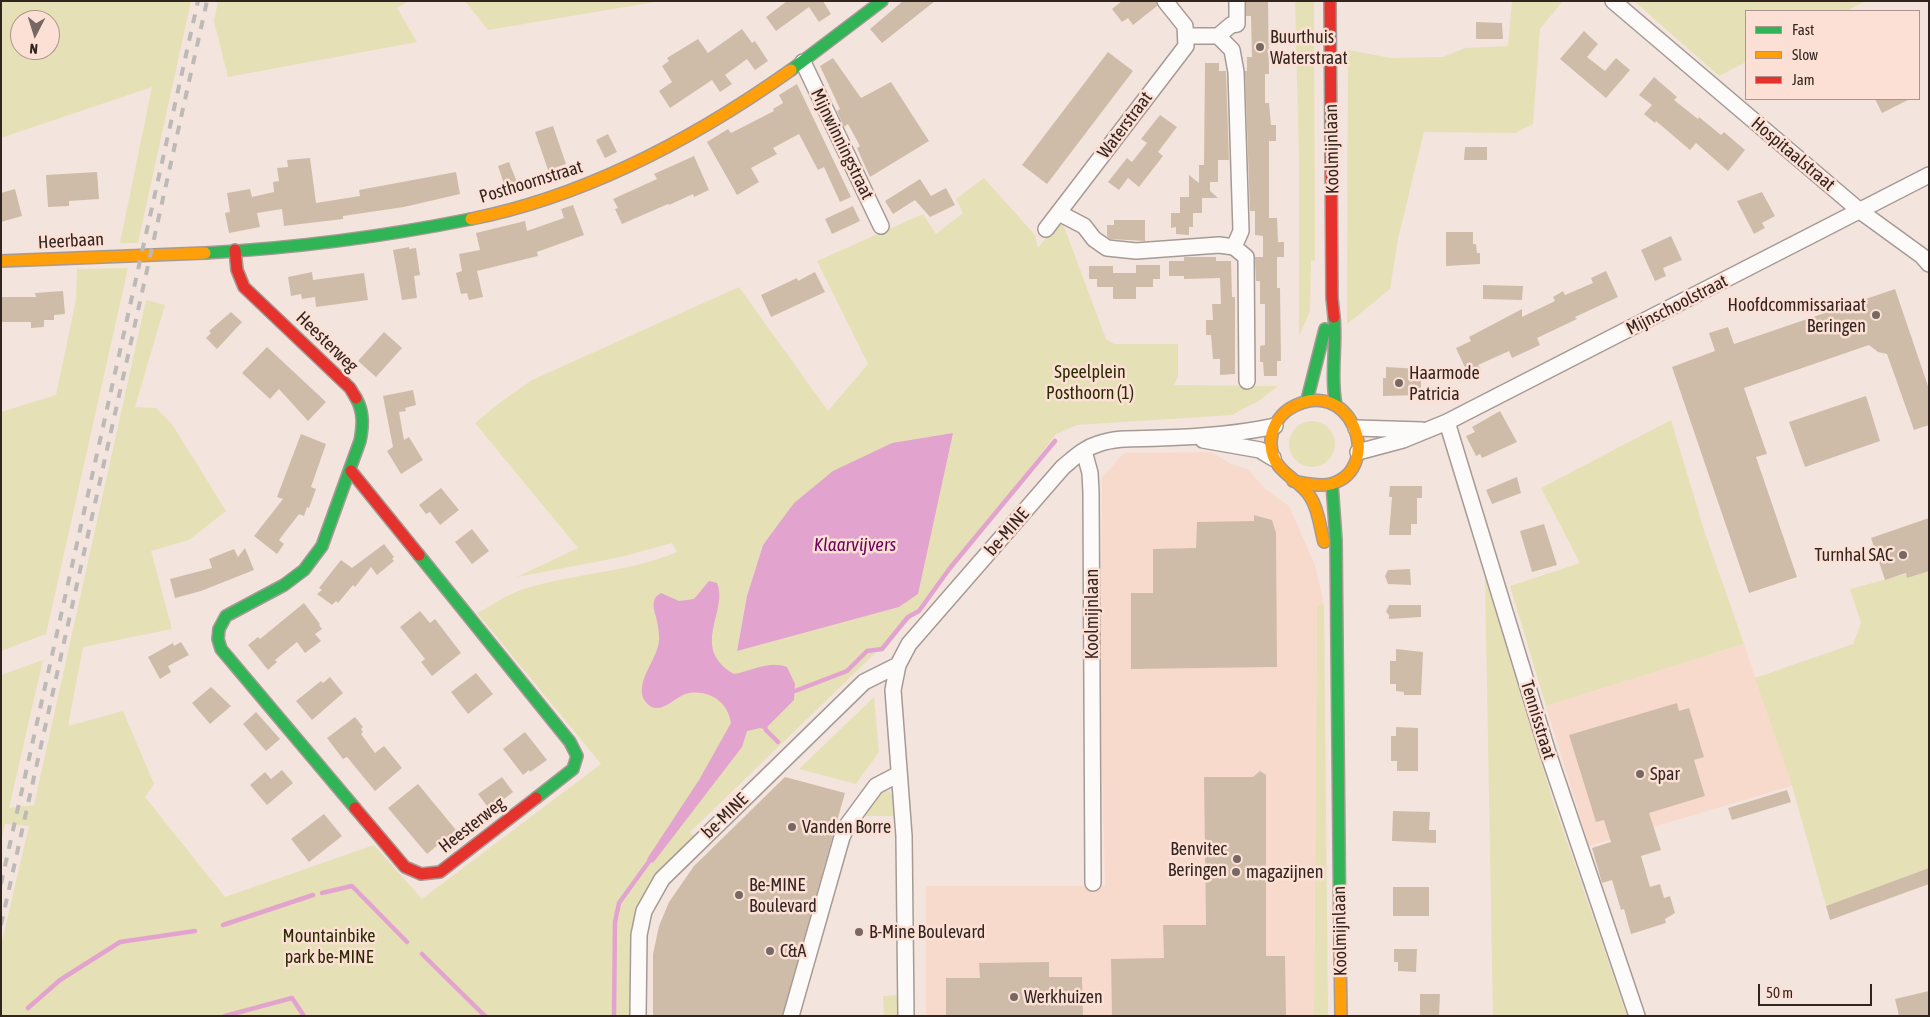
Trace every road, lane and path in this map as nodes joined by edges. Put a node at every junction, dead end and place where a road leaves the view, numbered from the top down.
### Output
1 (882, 1) edge
2 (1165, 1) edge
3 (1238, 1) edge
4 (1330, 1) edge
5 (1613, 1) edge
6 (1186, 36) junction
7 (1218, 36) junction
8 (803, 62) junction
9 (1929, 175) edge
10 (1860, 211) junction
11 (1059, 213) junction
12 (881, 226) dead end
13 (1046, 230) dead end
14 (1234, 248) junction
15 (235, 250) junction
16 (142, 255) joint
17 (1, 261) edge
18 (1929, 264) edge
19 (1332, 298) junction
20 (1247, 381) dead end
21 (1307, 400) junction
22 (1336, 405) junction
23 (1447, 422) junction
24 (1275, 426) junction
25 (1356, 428) junction
26 (1424, 431) junction
27 (1186, 437) junction
28 (1084, 451) junction
29 (1358, 452) junction
30 (1273, 458) junction
31 (350, 471) junction
32 (1293, 481) junction
33 (1332, 484) junction
34 (1335, 575) junction
35 (898, 665) junction
36 (899, 774) junction
37 (1094, 883) dead end
38 (638, 1016) edge
39 (791, 1016) edge
40 (906, 1016) edge
41 (1341, 1016) edge
42 (1637, 1016) edge

1 - 8 street, Posthoornstraat
2 - 6 street
3 - 7 street
4 - 19 street, Koolmijnlaan
5 - 10 street, Hospitaalstraat
6 - 7 street
6 - 11 street, Waterstraat
7 - 14 street
8 - 12 street, Mijnwinningstraat
8 - 15 street, Posthoornstraat
9 - 10 street, Mijnschoolstraat
10 - 18 street, Hospitaalstraat
10 - 23 street, Mijnschoolstraat
11 - 13 street, Waterstraat
11 - 14 street
14 - 20 street
15 - 16 street, Posthoornstraat
15 - 31 street, Heesterweg
16 - 17 street, Heerbaan
19 - 21 street, Koolmijnlaan
19 - 22 street, Koolmijnlaan
21 - 22 street
21 - 24 street
22 - 25 street
23 - 26 street, Mijnschoolstraat
23 - 42 street, Tennisstraat
24 - 27 street, Koolmijnlaan
24 - 30 street
25 - 26 street, Mijnschoolstraat
25 - 29 street
26 - 29 street, Mijnschoolstraat
27 - 28 street, Koolmijnlaan
27 - 30 street, Koolmijnlaan
28 - 35 street, be-MINE
28 - 37 street, Koolmijnlaan
29 - 33 street
30 - 32 street, Koolmijnlaan
31 - 31 street, Heesterweg
32 - 33 street
32 - 34 street, Koolmijnlaan
33 - 34 street, Koolmijnlaan
34 - 41 street, Koolmijnlaan
35 - 36 street, be-MINE
35 - 38 street, be-MINE
36 - 39 street
36 - 40 street, be-MINE

